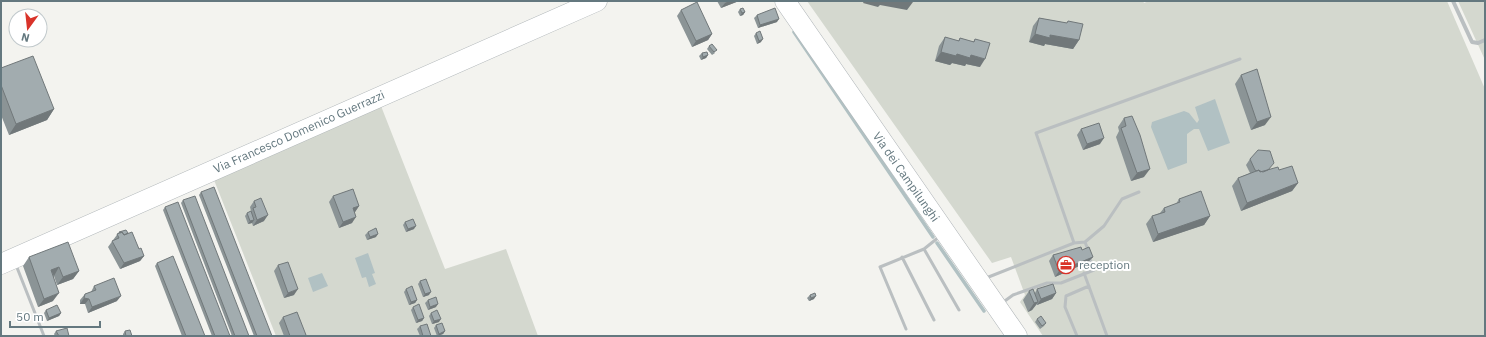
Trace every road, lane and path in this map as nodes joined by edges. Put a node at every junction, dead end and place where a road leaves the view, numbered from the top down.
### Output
1 (597, 1) edge
2 (1452, 1) edge
3 (790, 6) edge
4 (1485, 40) edge
5 (1240, 59) dead end
6 (1139, 192) dead end
7 (946, 233) junction
8 (1085, 242) junction
9 (1074, 243) junction
10 (924, 249) junction
11 (902, 258) junction
12 (7, 262) edge
13 (1084, 273) junction
14 (979, 281) junction
15 (1089, 286) junction
16 (997, 307) junction
17 (959, 310) dead end
18 (934, 320) dead end
19 (906, 329) dead end
20 (44, 336) edge
21 (1017, 336) edge
22 (1076, 336) edge
23 (1107, 336) edge

1 - 12 street, Via Francesco Domenico Guerrazzi
2 - 4 street
3 - 7 street, Via dei Campilunghi
5 - 9 lane
6 - 8 lane
7 - 10 lane
7 - 14 street, Via dei Campilunghi
8 - 9 lane
8 - 13 lane
9 - 14 lane
10 - 11 lane
10 - 17 lane
11 - 18 lane
11 - 19 lane
12 - 20 lane
13 - 15 lane
13 - 16 lane
14 - 16 street, Via dei Campilunghi
15 - 22 lane
15 - 23 lane
16 - 21 street, Via dei Campilunghi

